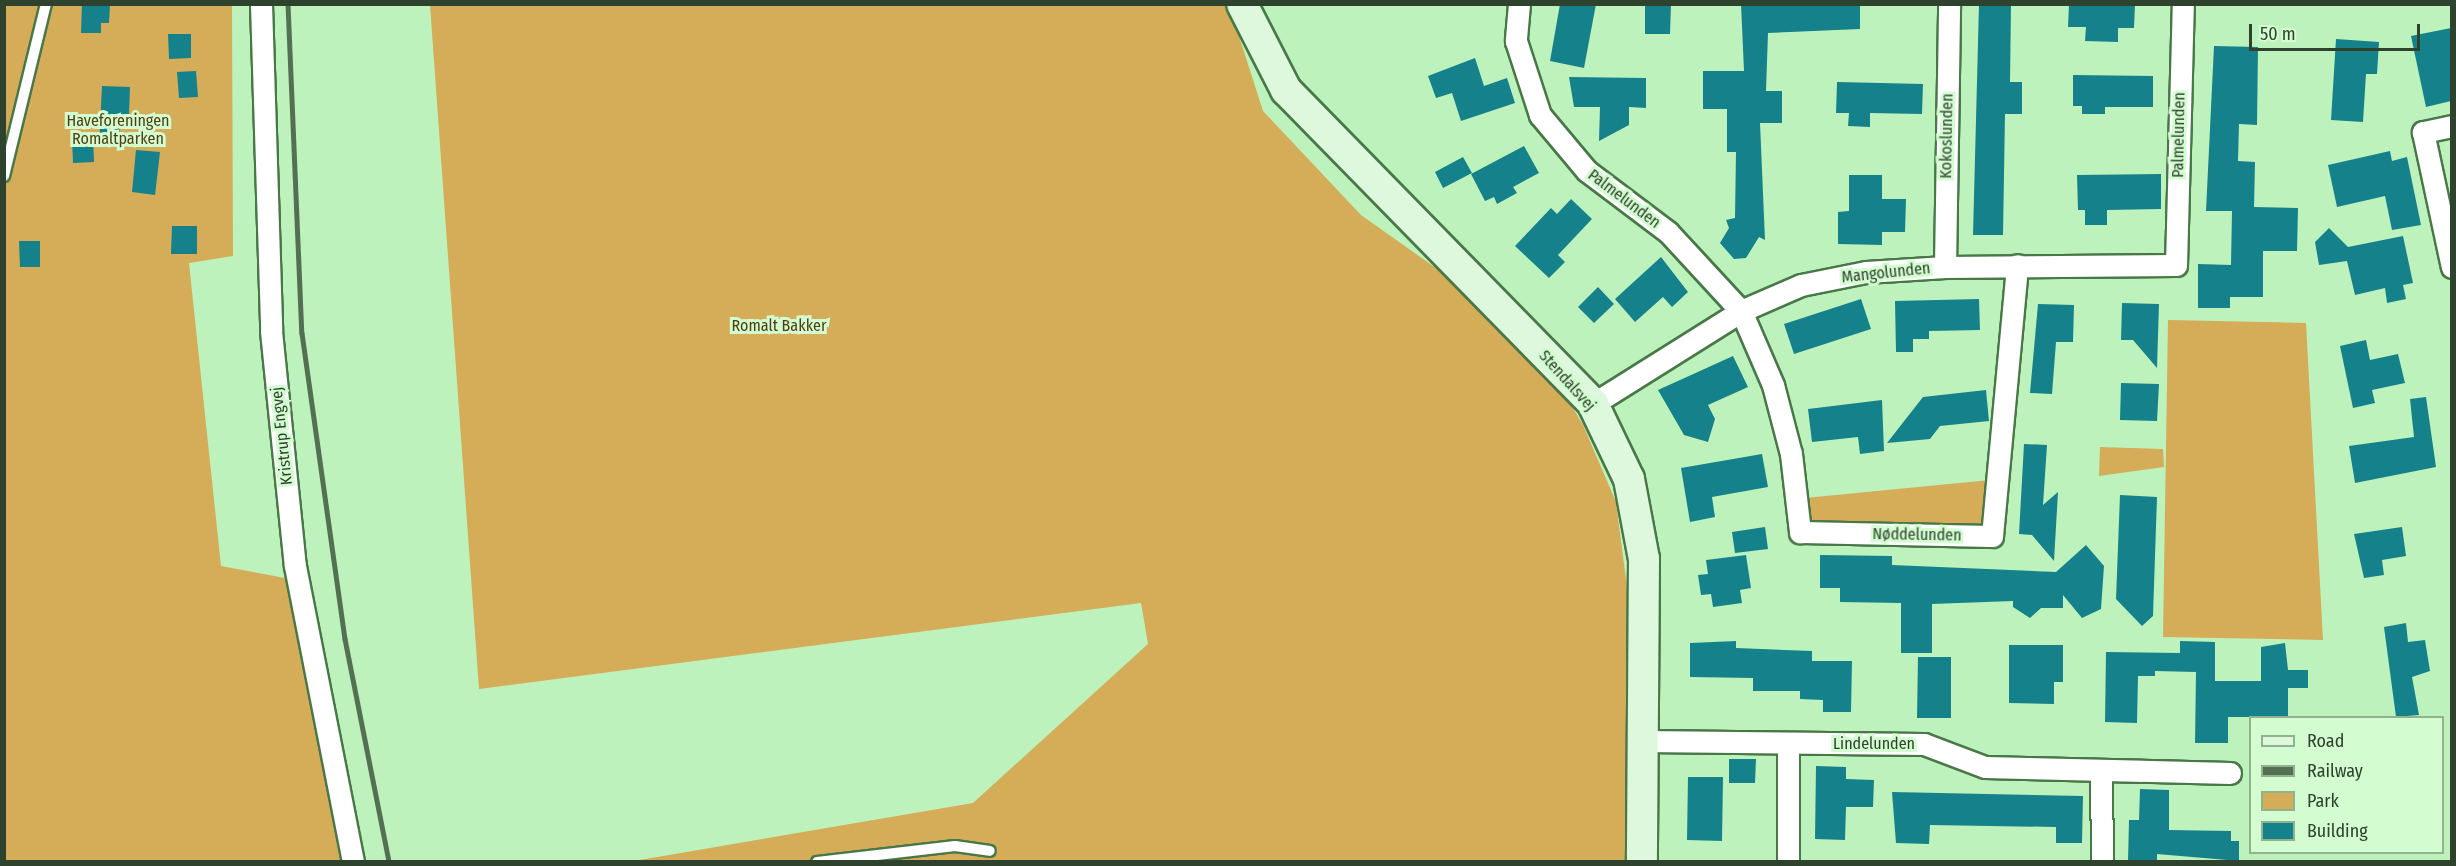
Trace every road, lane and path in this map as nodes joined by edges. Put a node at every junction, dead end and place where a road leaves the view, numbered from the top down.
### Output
1 (46, 4) edge
2 (261, 4) edge
3 (1242, 4) edge
4 (1520, 4) edge
5 (1949, 4) edge
6 (2183, 4) edge
7 (2451, 126) edge
8 (4, 176) edge
9 (2017, 265) junction
10 (2176, 265) joint
11 (1946, 267) junction
12 (2451, 267) edge
13 (1741, 311) junction
14 (1593, 404) junction
15 (1643, 741) junction
16 (1788, 745) junction
17 (2101, 770) junction
18 (2230, 773) dead end
19 (990, 850) dead end
20 (353, 861) edge
21 (817, 861) edge
22 (1642, 861) edge
23 (1788, 861) edge
24 (2102, 861) edge

1 - 8 lane
2 - 20 street, Kristrup Engvej
3 - 14 street, Stendalsvej
4 - 13 street, Palmelunden
5 - 11 street, Kokoslunden
6 - 10 street, Palmelunden
7 - 12 street
9 - 10 street, Mangolunden
9 - 11 street, Mangolunden
9 - 13 street, Nøddelunden
11 - 13 street, Mangolunden
13 - 14 street, Mangolunden
14 - 15 street, Stendalsvej
15 - 16 street, Lindelunden
15 - 22 street, Stendalsvej
16 - 17 street, Lindelunden
16 - 23 street
17 - 18 street, Lindelunden
17 - 24 street
19 - 21 lane

